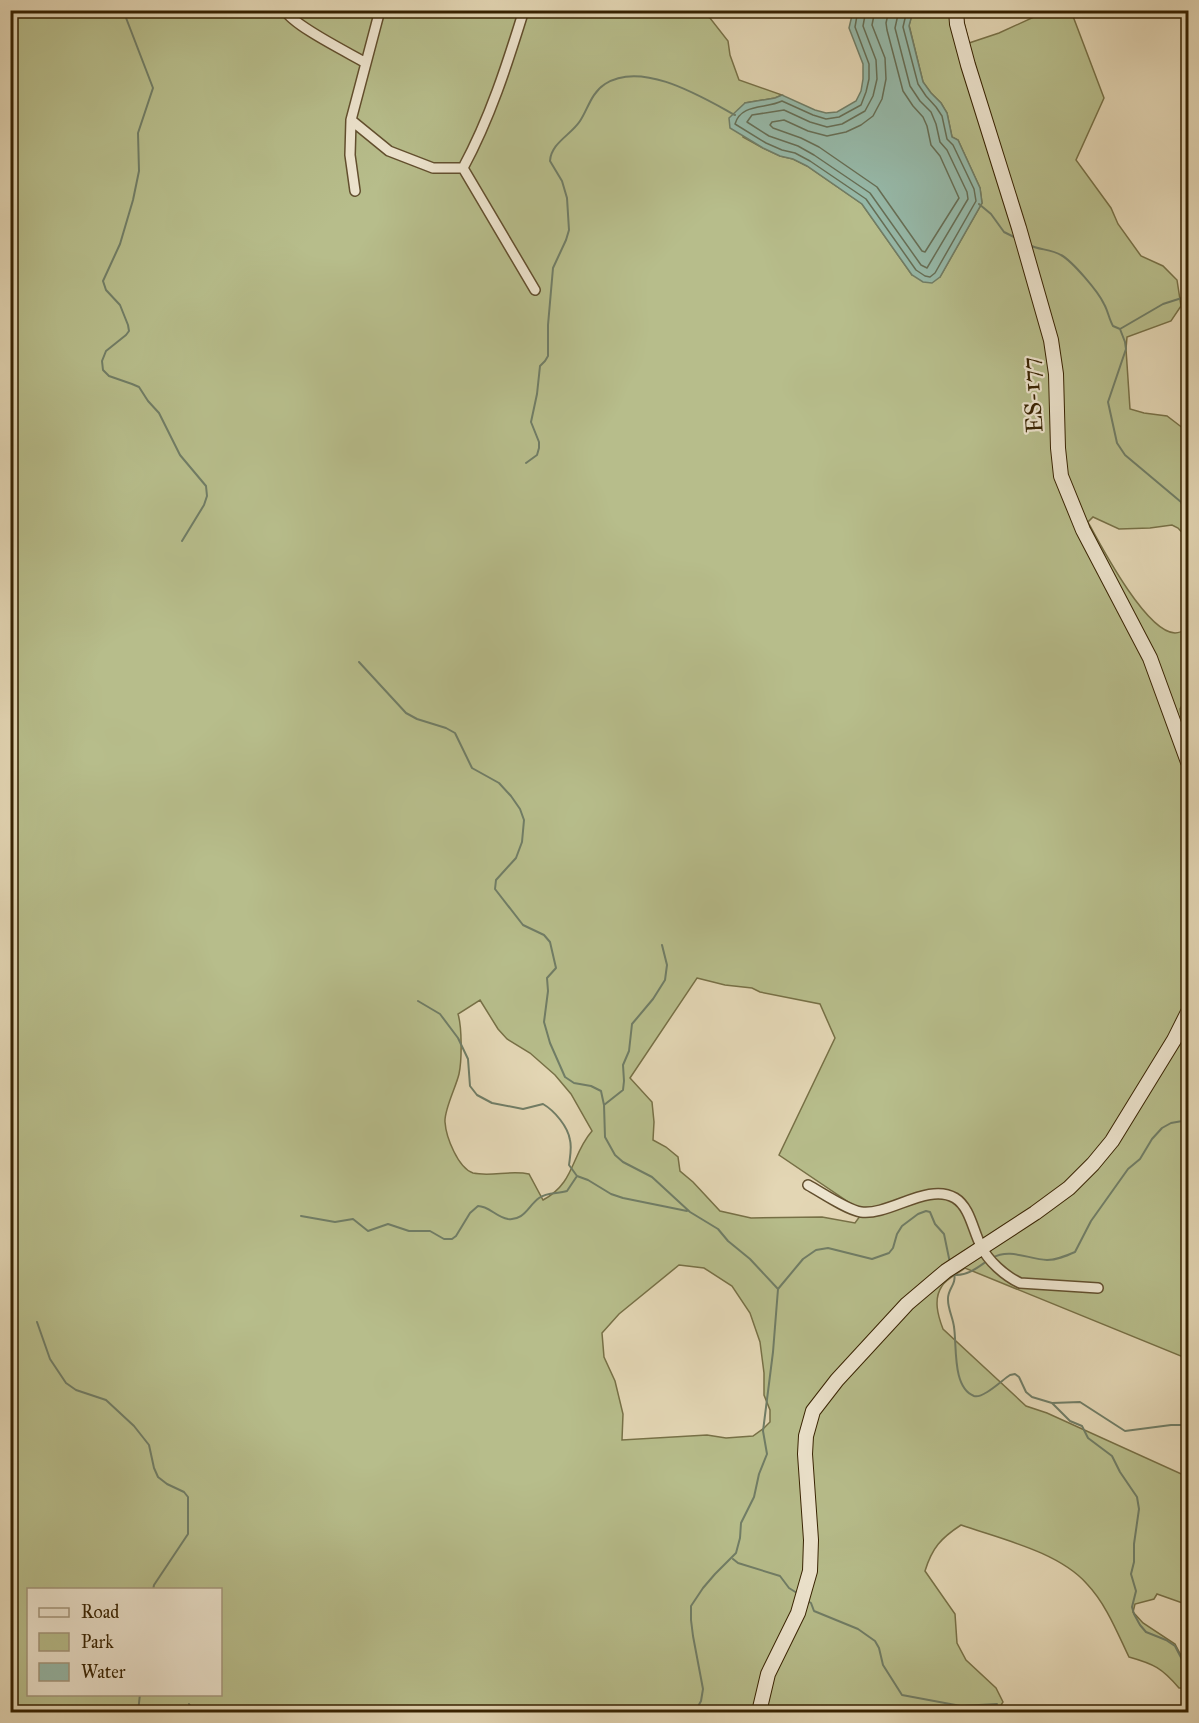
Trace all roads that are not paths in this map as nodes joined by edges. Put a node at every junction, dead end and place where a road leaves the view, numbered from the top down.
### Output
1 (285, 10) edge
2 (381, 10) edge
3 (524, 10) edge
4 (770, 10) edge
5 (956, 10) edge
6 (749, 11) edge
7 (366, 63) junction
8 (351, 120) junction
9 (463, 168) junction
10 (355, 190) dead end
11 (535, 290) dead end
12 (1186, 743) edge
13 (1188, 762) edge
14 (1188, 1012) edge
15 (808, 1185) dead end
16 (982, 1248) junction
17 (1098, 1288) dead end
18 (759, 1713) edge

1 - 7 street
2 - 7 street
3 - 9 street
4 - 6 street
5 - 12 main road, ES-177 / ES-177
7 - 8 street
8 - 9 street
8 - 10 street
9 - 11 street
12 - 13 main road, ES-177 / ES-177
14 - 16 main road
15 - 16 street
16 - 17 street
16 - 18 main road

